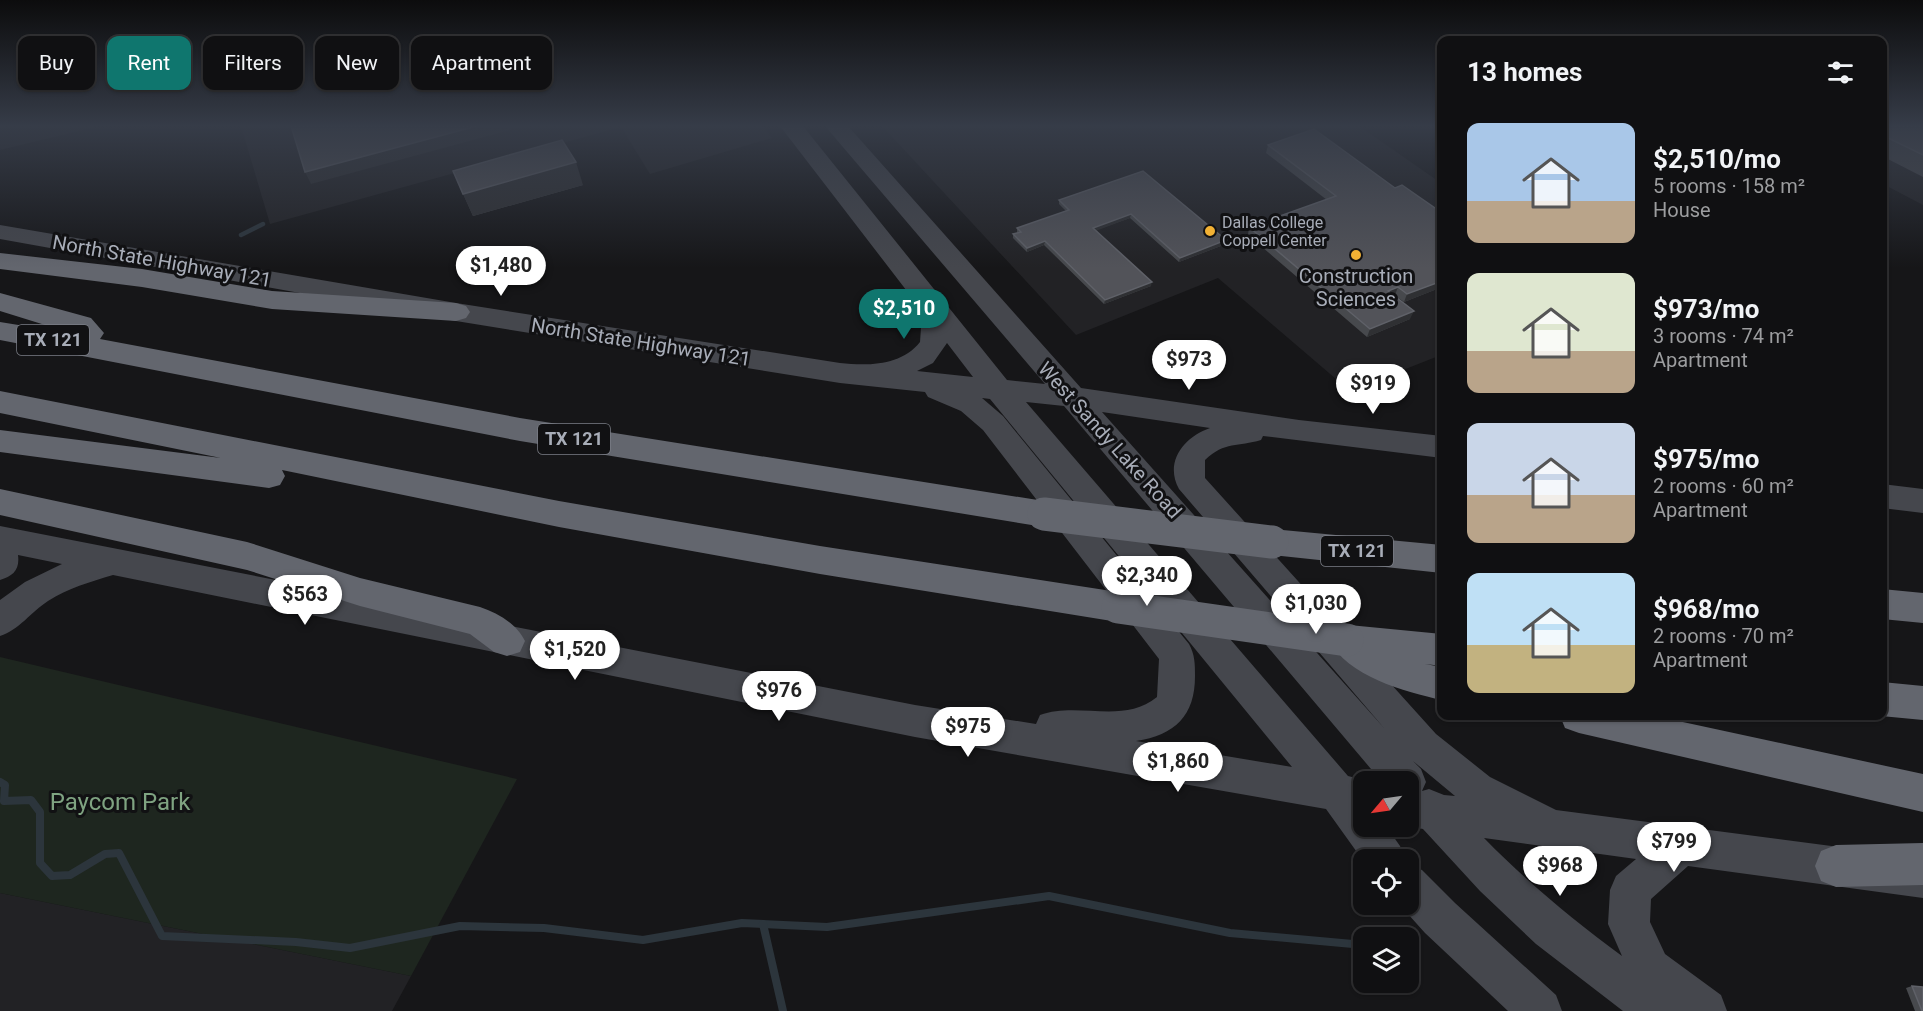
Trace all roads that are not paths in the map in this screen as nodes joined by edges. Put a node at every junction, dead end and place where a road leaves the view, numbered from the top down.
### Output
1 (832, 173) edge
2 (877, 173) edge
3 (0, 232) edge
4 (0, 261) edge
5 (925, 297) junction
6 (0, 302) edge
7 (456, 312) junction
8 (0, 331) edge
9 (106, 349) junction
10 (870, 376) junction
11 (915, 380) junction
12 (998, 389) junction
13 (1071, 397) junction
14 (0, 402) edge
15 (1299, 431) junction
16 (0, 441) edge
17 (1437, 446) edge
18 (335, 469) junction
19 (1887, 497) edge
20 (1923, 501) edge
21 (3, 503) edge
22 (0, 539) edge
23 (1437, 559) edge
24 (113, 562) junction
25 (0, 567) edge
26 (1887, 604) edge
27 (1923, 608) edge
28 (0, 622) edge
29 (1347, 640) junction
30 (507, 641) junction
31 (1437, 650) edge
32 (1437, 683) edge
33 (1887, 700) edge
34 (1923, 704) edge
35 (1597, 720) edge
36 (915, 721) junction
37 (1393, 771) edge
38 (1350, 794) edge
39 (1923, 794) edge
40 (1419, 797) edge
41 (1419, 801) edge
42 (1552, 828) junction
43 (1683, 844) junction
44 (1380, 849) edge
45 (1923, 864) edge
46 (1836, 866) junction
47 (1923, 878) edge
48 (1419, 896) edge
49 (1540, 1011) edge
50 (1659, 1011) edge
51 (1704, 1011) edge

1 - 5 main road
2 - 13 main road, West Sandy Lake Road
3 - 7 main road, North State Highway 121
4 - 7 highway
5 - 10 main road
5 - 12 main road
6 - 9 highway
7 - 10 main road, North State Highway 121
8 - 9 highway, TX 121
9 - 23 highway, TX 121, bridge
10 - 11 main road, North State Highway 121
11 - 12 main road, North State Highway 121
11 - 36 main road
12 - 13 main road, North State Highway 121
12 - 38 main road
13 - 15 main road, North State Highway 121
13 - 37 main road, West Sandy Lake Road
14 - 18 highway
15 - 17 main road
15 - 42 main road
16 - 18 highway
18 - 29 highway, bridge
19 - 20 main road
21 - 30 highway
22 - 24 main road
22 - 25 main road
24 - 28 main road
24 - 30 main road
26 - 27 highway
29 - 31 highway
29 - 32 highway
30 - 36 main road
33 - 34 highway
35 - 39 highway
36 - 38 main road
38 - 44 main road
40 - 42 main road
41 - 50 main road, West Sandy Lake Road
42 - 43 main road
43 - 46 main road
43 - 51 main road
45 - 46 highway
46 - 47 main road
48 - 49 main road

